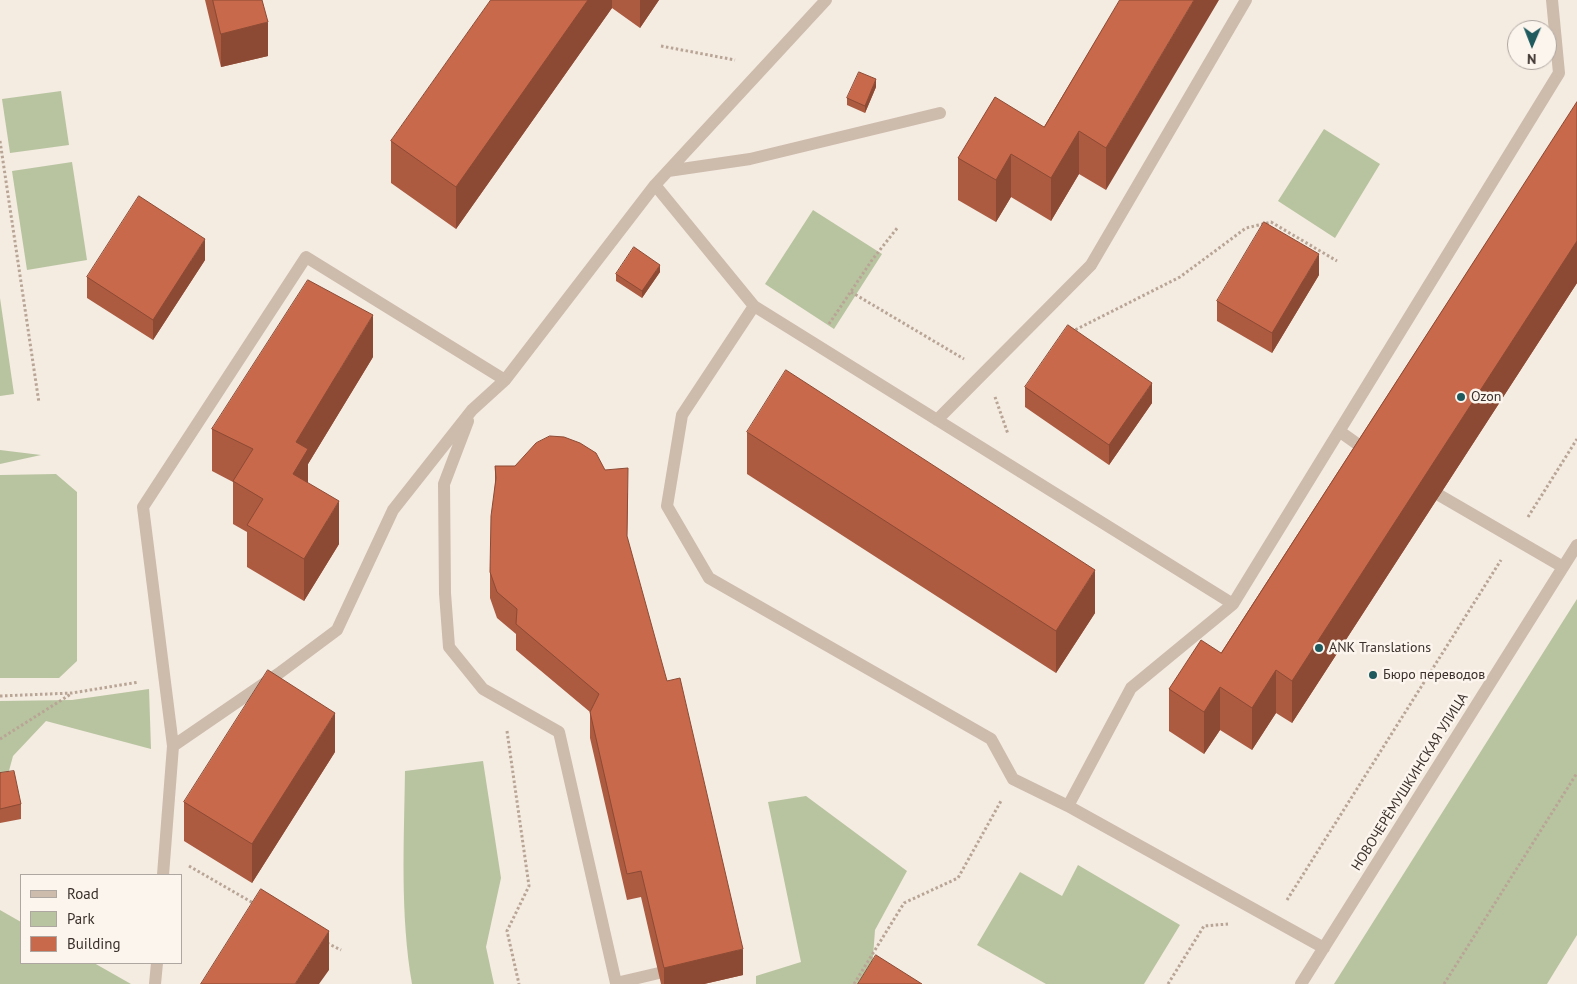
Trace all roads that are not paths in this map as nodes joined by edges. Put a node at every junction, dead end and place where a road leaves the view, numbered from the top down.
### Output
1 (826, 0) edge
2 (1246, 0) edge
3 (1552, 0) edge
4 (940, 113) dead end
5 (668, 172) junction
6 (655, 185) junction
7 (754, 306) junction
8 (504, 380) junction
9 (472, 410) junction
10 (937, 420) junction
11 (1339, 431) junction
12 (1375, 457) edge
13 (1440, 495) edge
14 (1577, 545) edge
15 (1563, 567) junction
16 (1233, 604) junction
17 (173, 746) junction
18 (1068, 806) junction
19 (163, 874) edge
20 (1324, 948) junction
21 (157, 964) edge
22 (658, 973) edge
23 (155, 984) edge
24 (616, 984) edge
25 (1301, 984) edge

1 - 5 street
2 - 10 street
3 - 11 street
4 - 5 street
5 - 6 street
6 - 7 street
6 - 8 street
7 - 10 street
7 - 18 street
8 - 9 street
8 - 17 street
9 - 17 street
9 - 24 street
10 - 16 street
11 - 12 street
11 - 16 street
13 - 15 street
14 - 15 street, НОВОЧЕРЁМУШКИНСКАЯ УЛИЦА
15 - 20 street, НОВОЧЕРЁМУШКИНСКАЯ УЛИЦА
16 - 18 street
17 - 19 street
18 - 20 street
20 - 25 street, НОВОЧЕРЁМУШКИНСКАЯ УЛИЦА
21 - 23 street
22 - 24 street

